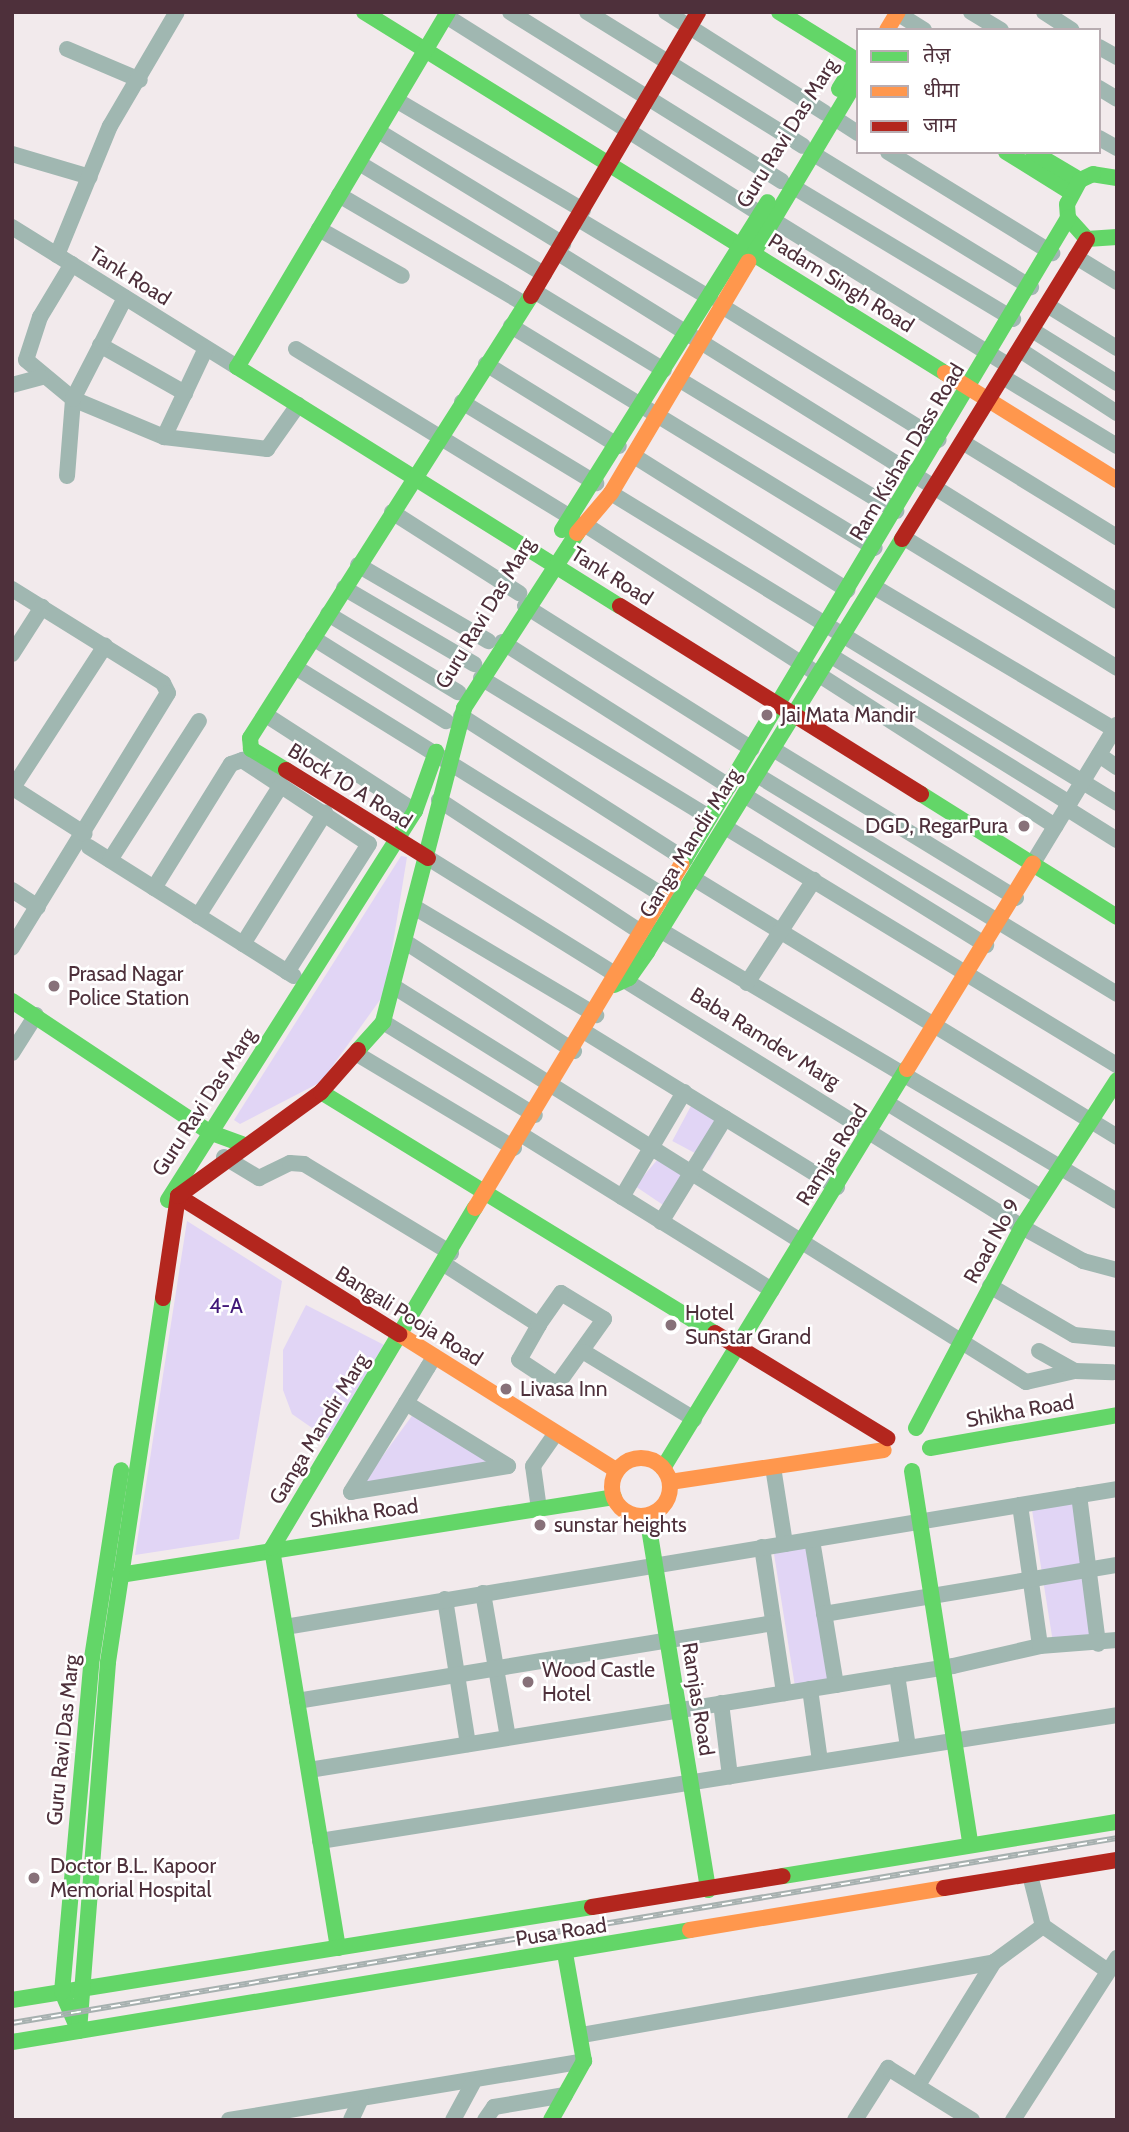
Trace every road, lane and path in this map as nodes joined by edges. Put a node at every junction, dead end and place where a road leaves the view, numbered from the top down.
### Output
1 (177, 12) edge
2 (364, 12) edge
3 (510, 12) edge
4 (587, 12) edge
5 (666, 12) edge
6 (698, 12) edge
7 (779, 12) edge
8 (804, 12) edge
9 (971, 12) edge
10 (1044, 12) edge
11 (893, 13) edge
12 (447, 14) edge
13 (689, 27) junction
14 (876, 28) edge
15 (920, 28) edge
16 (998, 28) edge
17 (1069, 28) edge
18 (67, 48) dead end
19 (1101, 48) edge
20 (426, 49) junction
21 (856, 55) edge
22 (856, 55) edge
23 (1117, 57) edge
24 (856, 58) edge
25 (667, 63) junction
26 (140, 80) junction
27 (856, 81) edge
28 (1101, 90) edge
29 (647, 98) junction
30 (1117, 99) edge
31 (396, 100) junction
32 (829, 115) junction
33 (628, 129) junction
34 (378, 131) junction
35 (856, 132) edge
36 (1101, 139) edge
37 (1117, 148) edge
38 (808, 149) junction
39 (12, 154) edge
40 (891, 154) edge
41 (1010, 154) edge
42 (1035, 154) edge
43 (608, 162) junction
44 (359, 163) junction
45 (1114, 171) edge
46 (90, 177) junction
47 (787, 183) junction
48 (1076, 187) junction
49 (339, 195) junction
50 (581, 215) junction
51 (767, 217) junction
52 (1068, 218) junction
53 (12, 227) edge
54 (319, 229) junction
55 (1117, 237) edge
56 (1087, 239) junction
57 (560, 248) junction
58 (749, 250) junction
59 (1052, 253) junction
60 (57, 255) junction
61 (1076, 257) junction
62 (72, 264) junction
63 (544, 274) junction
64 (401, 276) dead end
65 (1117, 282) edge
66 (1031, 286) junction
67 (529, 297) junction
68 (125, 298) junction
69 (710, 298) junction
70 (1047, 305) junction
71 (725, 308) junction
72 (1013, 319) junction
73 (511, 326) junction
74 (1032, 330) junction
75 (687, 334) junction
76 (703, 343) junction
77 (100, 345) junction
78 (206, 348) junction
79 (1117, 348) edge
80 (296, 349) dead end
81 (1020, 350) junction
82 (990, 354) junction
83 (486, 364) junction
84 (237, 367) junction
85 (664, 370) junction
86 (1006, 371) junction
87 (41, 377) junction
88 (680, 380) junction
89 (1117, 383) edge
90 (12, 385) edge
91 (970, 389) junction
92 (185, 393) junction
93 (74, 399) junction
94 (989, 401) junction
95 (462, 402) junction
96 (298, 405) junction
97 (640, 409) junction
98 (1117, 413) edge
99 (656, 419) junction
100 (440, 435) junction
101 (164, 437) junction
102 (939, 440) junction
103 (964, 443) junction
104 (619, 446) junction
105 (1117, 446) edge
106 (634, 456) junction
107 (67, 476) dead end
108 (414, 477) junction
109 (916, 478) junction
110 (1117, 480) edge
111 (596, 483) junction
112 (935, 490) junction
113 (611, 493) junction
114 (896, 511) junction
115 (392, 512) junction
116 (578, 521) junction
117 (1117, 537) edge
118 (906, 539) junction
119 (874, 548) junction
120 (547, 560) junction
121 (358, 565) junction
122 (344, 588) junction
123 (876, 588) junction
124 (12, 589) edge
125 (848, 590) junction
126 (522, 599) junction
127 (1117, 601) edge
128 (42, 607) junction
129 (328, 614) junction
130 (827, 625) junction
131 (847, 636) junction
132 (313, 638) junction
133 (495, 641) junction
134 (104, 646) junction
135 (12, 654) edge
136 (834, 657) junction
137 (801, 666) junction
138 (295, 667) junction
139 (1117, 668) edge
140 (478, 671) junction
141 (821, 678) junction
142 (458, 692) junction
143 (779, 704) junction
144 (795, 714) junction
145 (266, 715) junction
146 (453, 718) junction
147 (199, 721) dead end
148 (1116, 729) edge
149 (752, 749) junction
150 (773, 749) junction
151 (1099, 755) junction
152 (441, 757) junction
153 (1117, 766) edge
154 (757, 775) junction
155 (1083, 781) junction
156 (281, 785) junction
157 (729, 786) junction
158 (13, 788) edge
159 (744, 795) junction
160 (439, 800) junction
161 (1117, 803) edge
162 (1068, 805) junction
163 (415, 810) junction
164 (325, 813) junction
165 (710, 818) junction
166 (1055, 826) junction
167 (725, 827) junction
168 (87, 840) junction
169 (1117, 840) edge
170 (397, 841) junction
171 (428, 858) junction
172 (685, 859) junction
173 (110, 860) junction
174 (1032, 863) junction
175 (693, 878) junction
176 (814, 880) junction
177 (154, 888) junction
178 (12, 890) edge
179 (1016, 898) junction
180 (670, 900) junction
181 (38, 907) junction
182 (414, 907) junction
183 (198, 916) junction
184 (1117, 916) edge
185 (1001, 923) junction
186 (660, 930) junction
187 (781, 931) junction
188 (641, 932) junction
189 (407, 943) junction
190 (243, 944) junction
191 (986, 945) junction
192 (12, 948) edge
193 (287, 972) junction
194 (969, 974) junction
195 (620, 978) junction
196 (305, 983) junction
197 (747, 984) junction
198 (396, 988) junction
199 (1117, 994) edge
200 (12, 1001) edge
201 (596, 1014) junction
202 (36, 1015) junction
203 (383, 1022) junction
204 (937, 1024) junction
205 (585, 1031) junction
206 (574, 1051) junction
207 (12, 1054) edge
208 (357, 1054) junction
209 (1117, 1065) edge
210 (905, 1080) junction
211 (1117, 1080) edge
212 (554, 1082) junction
213 (321, 1092) junction
214 (684, 1092) junction
215 (889, 1104) junction
216 (535, 1115) junction
217 (725, 1118) junction
218 (1089, 1123) junction
219 (872, 1130) junction
220 (209, 1132) junction
221 (1117, 1137) edge
222 (518, 1142) junction
223 (242, 1144) junction
224 (653, 1144) junction
225 (223, 1157) junction
226 (693, 1170) junction
227 (1058, 1172) junction
228 (837, 1187) junction
229 (174, 1194) junction
230 (487, 1194) junction
231 (622, 1197) junction
232 (1041, 1197) junction
233 (1117, 1201) edge
234 (662, 1222) junction
235 (1022, 1227) junction
236 (803, 1240) junction
237 (448, 1258) junction
238 (1117, 1270) edge
239 (990, 1286) junction
240 (772, 1290) junction
241 (539, 1325) junction
242 (401, 1336) junction
243 (963, 1339) junction
244 (1117, 1339) edge
245 (738, 1346) junction
246 (1039, 1351) dead end
247 (584, 1353) junction
248 (434, 1357) junction
249 (1075, 1371) junction
250 (1113, 1372) dead end
251 (406, 1403) junction
252 (1117, 1415) edge
253 (694, 1419) junction
254 (916, 1428) junction
255 (556, 1433) junction
256 (886, 1444) junction
257 (930, 1448) junction
258 (773, 1467) junction
259 (617, 1471) junction
260 (912, 1471) junction
261 (666, 1475) junction
262 (1117, 1489) edge
263 (1079, 1495) junction
264 (614, 1497) junction
265 (1020, 1505) junction
266 (539, 1509) junction
267 (647, 1516) junction
268 (920, 1523) junction
269 (812, 1540) junction
270 (785, 1544) junction
271 (762, 1547) junction
272 (272, 1548) junction
273 (654, 1564) junction
274 (1117, 1565) edge
275 (1088, 1570) junction
276 (120, 1574) junction
277 (1032, 1579) junction
278 (482, 1593) junction
279 (930, 1596) junction
280 (445, 1600) junction
281 (824, 1614) junction
282 (773, 1623) junction
283 (285, 1627) junction
284 (667, 1638) junction
285 (1117, 1640) edge
286 (1098, 1644) junction
287 (1040, 1646) junction
288 (496, 1667) junction
289 (942, 1668) junction
290 (457, 1674) junction
291 (898, 1675) junction
292 (836, 1685) junction
293 (810, 1689) junction
294 (784, 1693) junction
295 (297, 1701) junction
296 (721, 1703) junction
297 (678, 1709) junction
298 (1117, 1715) edge
299 (508, 1737) junction
300 (954, 1739) junction
301 (468, 1744) junction
302 (908, 1747) junction
303 (820, 1761) junction
304 (309, 1770) junction
305 (730, 1776) junction
306 (691, 1783) junction
307 (1117, 1822) edge
308 (320, 1841) junction
309 (970, 1843) junction
310 (1117, 1860) edge
311 (1030, 1875) junction
312 (708, 1889) junction
313 (1043, 1926) junction
314 (338, 1948) junction
315 (565, 1953) junction
316 (994, 1962) junction
317 (1112, 1965) edge
318 (83, 1970) junction
319 (102, 1986) junction
320 (82, 1989) junction
321 (62, 1992) junction
322 (12, 2000) edge
323 (79, 2031) junction
324 (582, 2035) junction
325 (12, 2042) edge
326 (584, 2061) junction
327 (473, 2083) junction
328 (918, 2085) junction
329 (565, 2095) junction
330 (362, 2099) junction
331 (312, 2112) edge
332 (229, 2120) edge
333 (351, 2120) edge
334 (453, 2120) edge
335 (485, 2120) edge
336 (551, 2120) edge
337 (855, 2120) edge
338 (972, 2120) edge
339 (1013, 2120) edge

1 - 26 street
2 - 20 street, Padam Singh Road
3 - 29 street
4 - 25 street
5 - 13 street
6 - 13 street
7 - 21 street
8 - 22 street
9 - 16 street
10 - 17 street
11 - 14 street
11 - 15 street
12 - 20 street
12 - 33 street
13 - 25 street
13 - 32 street
18 - 26 street
19 - 23 street
20 - 31 street
20 - 43 street, Padam Singh Road
24 - 32 street, Guru Ravi Das Marg
25 - 29 street
25 - 38 street
26 - 46 street
27 - 32 street, Guru Ravi Das Marg
28 - 30 street
29 - 33 street
29 - 47 street
31 - 34 street
31 - 50 street
32 - 35 street
32 - 38 street, Guru Ravi Das Marg
33 - 43 street
33 - 51 street
34 - 44 street
34 - 57 street
36 - 37 street
38 - 47 street, Guru Ravi Das Marg
38 - 66 street
39 - 46 street
40 - 59 street
41 - 48 street
42 - 48 street
43 - 50 street
43 - 58 street, Padam Singh Road
44 - 49 street
44 - 63 street
45 - 48 street
46 - 60 street
47 - 51 street, Guru Ravi Das Marg
47 - 72 street
48 - 52 street, Ram Kishan Dass Road
49 - 54 street
49 - 67 street
50 - 57 street
50 - 69 street
51 - 58 street, Guru Ravi Das Marg
51 - 82 street
52 - 56 street
52 - 59 street, Ram Kishan Dass Road
53 - 60 street, Tank Road
54 - 64 street
54 - 84 street
55 - 56 street
56 - 61 street, Ram Kishan Dass Road
57 - 63 street
57 - 75 street
58 - 69 street, Guru Ravi Das Marg
58 - 71 street, Guru Ravi Das Marg
58 - 91 street, Padam Singh Road
59 - 66 street, Ram Kishan Dass Road
60 - 62 street, Tank Road
61 - 65 street
61 - 70 street, Ram Kishan Dass Road
62 - 68 street, Tank Road
62 - 87 street
63 - 67 street
66 - 72 street, Ram Kishan Dass Road
67 - 73 street
67 - 85 street
68 - 77 street
68 - 78 street, Tank Road
69 - 75 street, Guru Ravi Das Marg
70 - 74 street, Ram Kishan Dass Road
70 - 79 street
71 - 76 street, Guru Ravi Das Marg
71 - 102 street
72 - 82 street, Ram Kishan Dass Road
73 - 83 street
73 - 97 street
74 - 81 street, Ram Kishan Dass Road
74 - 89 street
75 - 76 street
75 - 85 street, Guru Ravi Das Marg
76 - 88 street, Guru Ravi Das Marg
76 - 109 street
77 - 92 street
77 - 93 street
78 - 84 street, Tank Road
78 - 92 street
80 - 100 street
81 - 86 street, Ram Kishan Dass Road
81 - 98 street
82 - 86 street
82 - 91 street, Ram Kishan Dass Road
83 - 95 street
83 - 104 street
84 - 96 street, Tank Road
85 - 97 street, Guru Ravi Das Marg
86 - 94 street, Ram Kishan Dass Road
86 - 105 street
87 - 90 street
87 - 93 street
88 - 99 street, Guru Ravi Das Marg
88 - 114 street
91 - 94 street, Padam Singh Road
91 - 102 street, Ram Kishan Dass Road
92 - 101 street
93 - 101 street
93 - 107 street
94 - 103 street, Ram Kishan Dass Road
94 - 110 street, Padam Singh Road
95 - 100 street
95 - 111 street
96 - 101 street
96 - 108 street, Tank Road
97 - 99 street
97 - 104 street, Guru Ravi Das Marg
99 - 106 street, Guru Ravi Das Marg
99 - 119 street
100 - 108 street
100 - 116 street
102 - 109 street, Ram Kishan Dass Road
103 - 112 street, Ram Kishan Dass Road
103 - 117 street
104 - 111 street, Guru Ravi Das Marg
106 - 113 street, Guru Ravi Das Marg
106 - 125 street
108 - 115 street
108 - 120 street, Tank Road
109 - 112 street
109 - 114 street, Ram Kishan Dass Road
111 - 116 street, Guru Ravi Das Marg
112 - 118 street, Ram Kishan Dass Road
112 - 127 street
113 - 116 street, Guru Ravi Das Marg
113 - 130 street
114 - 119 street, Ram Kishan Dass Road
115 - 121 street
115 - 126 street
116 - 120 street, Guru Ravi Das Marg
116 - 137 street
118 - 123 street, Ram Kishan Dass Road
118 - 139 street
119 - 125 street, Ram Kishan Dass Road
120 - 126 street, Guru Ravi Das Marg
120 - 143 street, Tank Road
121 - 122 street
121 - 133 street
122 - 129 street
122 - 140 street
123 - 131 street, Ram Kishan Dass Road
123 - 148 street
124 - 128 street
125 - 130 street, Ram Kishan Dass Road
126 - 133 street, Guru Ravi Das Marg
126 - 149 street
128 - 134 street
128 - 135 street
129 - 132 street
129 - 142 street
130 - 131 street
130 - 137 street, Ram Kishan Dass Road
131 - 136 street, Ram Kishan Dass Road
131 - 155 street
132 - 138 street
132 - 146 street
133 - 140 street, Guru Ravi Das Marg
133 - 157 street
134 - 158 street
134 - 168 street
136 - 141 street, Ram Kishan Dass Road
136 - 162 street
137 - 141 street
137 - 143 street, Ram Kishan Dass Road
138 - 145 street
138 - 152 street
140 - 142 street, Guru Ravi Das Marg
140 - 146 street, Guru Ravi Das Marg
140 - 165 street
141 - 144 street, Ram Kishan Dass Road
141 - 166 street
142 - 146 street, Guru Ravi Das Marg
143 - 144 street, Tank Road
143 - 149 street, Ganga Mandir Marg
144 - 150 street, Ganga Mandir Marg
144 - 174 street, Tank Road
145 - 163 street
145 - 170 street, Block 10 A Road
146 - 152 street, Guru Ravi Das Marg
146 - 172 street
147 - 173 street
148 - 151 street
149 - 157 street, Ganga Mandir Marg
150 - 154 street, Ganga Mandir Marg
150 - 179 street
151 - 153 street
151 - 155 street
152 - 160 street, Guru Ravi Das Marg
152 - 163 street, Guru Ravi Das Marg
152 - 180 street
154 - 159 street, Ganga Mandir Marg
154 - 185 street
155 - 161 street
155 - 162 street
156 - 164 street
156 - 177 street
156 - 183 street
157 - 165 street, Ganga Mandir Marg
158 - 168 street
159 - 167 street, Ganga Mandir Marg
159 - 191 street
160 - 171 street, Guru Ravi Das Marg
160 - 188 street
162 - 166 street
162 - 169 street
163 - 170 street, Guru Ravi Das Marg
164 - 190 street
164 - 193 street
165 - 172 street, Ganga Mandir Marg
166 - 174 street
167 - 175 street, Ganga Mandir Marg
167 - 176 street
168 - 173 street
168 - 181 street
170 - 171 street, Block 10 A Road
170 - 196 street, Guru Ravi Das Marg
171 - 182 street, Guru Ravi Das Marg
171 - 195 street, Baba Ramdev Marg
172 - 180 street, Ganga Mandir Marg
173 - 177 street
174 - 179 street, Ramjas Road
174 - 184 street, Tank Road
175 - 180 street, Ganga Mandir Marg
175 - 187 street
176 - 187 street
176 - 194 street
177 - 183 street
178 - 181 street
179 - 185 street, Ramjas Road
180 - 186 street, Ganga Mandir Marg
180 - 188 street, Ganga Mandir Marg
181 - 192 street
182 - 189 street, Guru Ravi Das Marg
182 - 201 street
183 - 190 street
185 - 191 street, Ramjas Road
185 - 199 street
186 - 195 street, Ganga Mandir Marg
186 - 197 street
187 - 197 street
187 - 204 street
188 - 195 street, Ganga Mandir Marg
189 - 198 street, Guru Ravi Das Marg
189 - 206 street
190 - 193 street
191 - 194 street, Ramjas Road
193 - 196 street
194 - 204 street, Ramjas Road
194 - 209 street
195 - 201 street, Ganga Mandir Marg
195 - 219 street, Baba Ramdev Marg
196 - 220 street, Guru Ravi Das Marg
197 - 210 street
198 - 203 street, Guru Ravi Das Marg
198 - 212 street
200 - 202 street
201 - 205 street, Ganga Mandir Marg
202 - 207 street
202 - 220 street
203 - 208 street, Guru Ravi Das Marg
203 - 216 street
204 - 210 street, Ramjas Road
204 - 218 street
205 - 206 street, Ganga Mandir Marg
205 - 214 street
206 - 212 street, Ganga Mandir Marg
208 - 213 street, Guru Ravi Das Marg
208 - 222 street
210 - 215 street, Ramjas Road
210 - 227 street
211 - 218 street, Road No 9
212 - 216 street, Ganga Mandir Marg
212 - 224 street
213 - 223 street, Guru Ravi Das Marg
213 - 230 street
214 - 217 street
214 - 224 street
215 - 219 street, Ramjas Road
215 - 232 street
216 - 222 street, Ganga Mandir Marg
217 - 226 street
217 - 228 street
218 - 221 street
218 - 227 street, Road No 9
219 - 228 street, Ramjas Road
219 - 235 street, Baba Ramdev Marg
220 - 223 street
220 - 229 street, Guru Ravi Das Marg
222 - 230 street, Ganga Mandir Marg
222 - 231 street
223 - 225 street, Guru Ravi Das Marg
224 - 226 street
224 - 231 street
225 - 229 street, Guru Ravi Das Marg
225 - 237 street
226 - 234 street
226 - 236 street
227 - 232 street, Road No 9
227 - 233 street
228 - 236 street, Ramjas Road
229 - 242 street, Bangali Pooja Road
229 - 276 street, Guru Ravi Das Marg
229 - 321 street, Guru Ravi Das Marg
230 - 237 street, Ganga Mandir Marg
230 - 245 street
231 - 234 street
232 - 235 street, Road No 9
234 - 240 street
235 - 238 street, Baba Ramdev Marg
235 - 239 street, Road No 9
236 - 240 street, Ramjas Road
236 - 243 street
237 - 241 street
237 - 242 street, Ganga Mandir Marg
239 - 243 street, Road No 9
239 - 244 street
240 - 245 street, Ramjas Road
241 - 247 street
241 - 247 street
242 - 248 street, Bangali Pooja Road
242 - 272 street, Ganga Mandir Marg
243 - 249 street
243 - 254 street, Road No 9
245 - 253 street, Ramjas Road
245 - 256 street
246 - 249 street
247 - 253 street
248 - 251 street
248 - 255 street, Bangali Pooja Road
249 - 250 street
251 - 251 street
252 - 257 street, Shikha Road
253 - 261 street, Ramjas Road
254 - 256 street
254 - 257 street
255 - 259 street, Bangali Pooja Road
255 - 266 street
256 - 258 street
256 - 260 street
257 - 260 street
258 - 261 street
258 - 270 street
259 - 261 street
259 - 264 street
260 - 268 street
261 - 267 street
262 - 263 street
263 - 265 street
263 - 275 street
264 - 266 street, Shikha Road
264 - 267 street
265 - 268 street
265 - 277 street
266 - 272 street, Shikha Road
267 - 273 street, Ramjas Road
268 - 269 street
268 - 279 street
269 - 270 street
269 - 281 street
270 - 271 street
271 - 273 street
271 - 282 street
272 - 276 street, Shikha Road
272 - 283 street
273 - 278 street
273 - 284 street, Ramjas Road
274 - 275 street
275 - 277 street
275 - 286 street
276 - 318 street, Guru Ravi Das Marg
277 - 279 street
277 - 287 street
278 - 280 street
278 - 288 street
279 - 281 street
279 - 289 street
280 - 283 street
280 - 290 street
281 - 292 street
282 - 284 street
282 - 294 street
283 - 295 street
284 - 288 street
284 - 297 street, Ramjas Road
285 - 286 street
286 - 287 street
287 - 289 street
288 - 290 street
288 - 299 street
289 - 291 street
289 - 300 street
290 - 295 street
290 - 301 street
291 - 292 street
291 - 302 street
292 - 293 street
293 - 294 street
293 - 303 street
294 - 296 street
295 - 304 street
296 - 297 street
296 - 305 street
297 - 299 street
297 - 306 street, Ramjas Road
298 - 300 street
299 - 301 street
300 - 302 street
300 - 309 street
301 - 304 street
302 - 303 street
303 - 305 street
304 - 308 street
305 - 306 street
306 - 308 street
306 - 312 street, Ramjas Road
307 - 309 street, Pusa Road
308 - 314 street
309 - 312 street, Pusa Road
310 - 311 street, Pusa Road
311 - 313 street
311 - 315 street, Pusa Road
312 - 314 street, Pusa Road
313 - 316 street
313 - 317 street
314 - 319 street, Pusa Road
315 - 323 street, Pusa Road
315 - 324 street
316 - 324 street
316 - 328 street
317 - 339 street
318 - 319 street
318 - 320 street, Guru Ravi Das Marg
319 - 320 street, Pusa Road
320 - 321 street, Pusa Road
320 - 323 street, Guru Ravi Das Marg
321 - 322 street, Pusa Road
321 - 323 street, Guru Ravi Das Marg
323 - 325 street, Pusa Road
324 - 326 street
326 - 327 street
326 - 329 street
327 - 330 street
327 - 334 street
328 - 337 street
328 - 338 street
329 - 335 street
329 - 336 street
330 - 331 street
330 - 333 street
331 - 332 street

